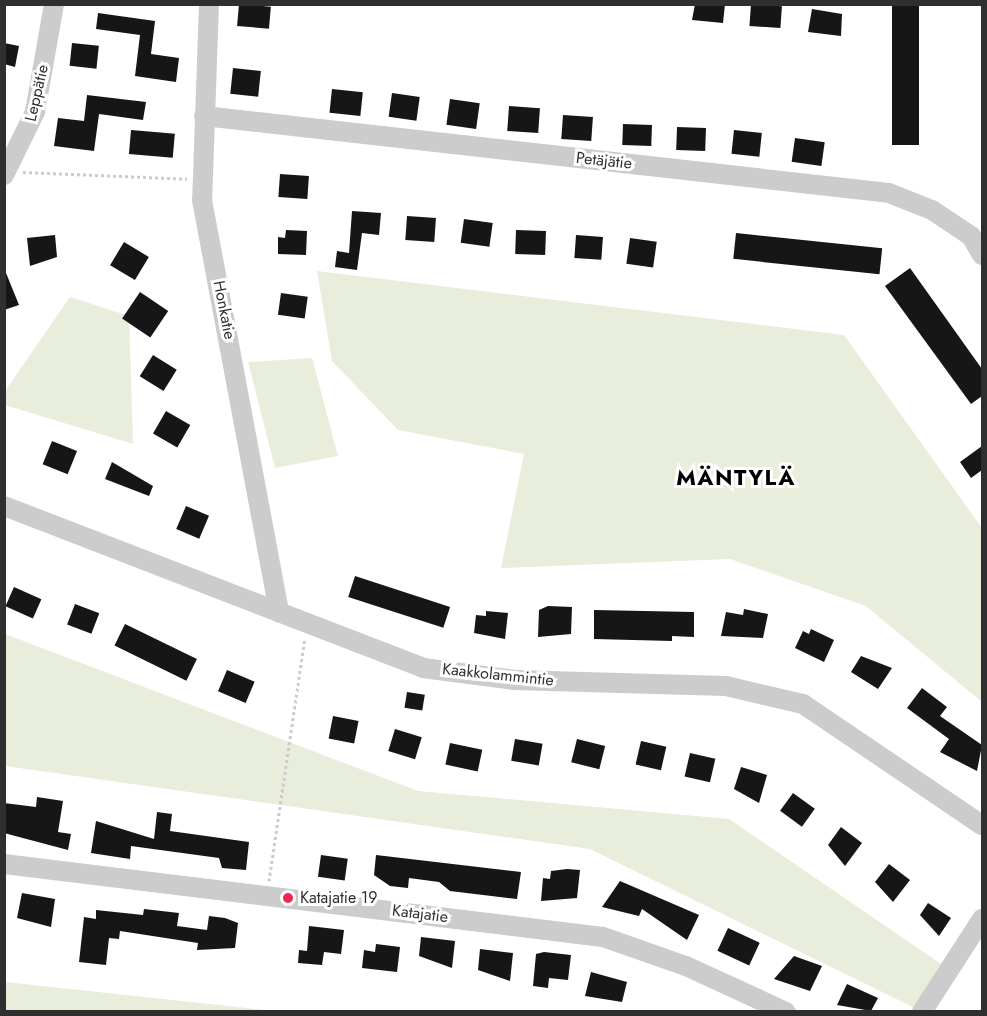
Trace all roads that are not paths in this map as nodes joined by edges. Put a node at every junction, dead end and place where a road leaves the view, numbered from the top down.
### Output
1 (54, 4) edge
2 (209, 4) edge
3 (204, 116) junction
4 (6, 173) edge
5 (976, 231) edge
6 (982, 255) edge
7 (4, 506) edge
8 (279, 613) junction
9 (982, 825) edge
10 (4, 864) edge
11 (982, 919) edge
12 (786, 1011) edge
13 (922, 1011) edge

1 - 4 street, Leppätie
2 - 3 street, Honkatie
3 - 5 street, Petäjätie
3 - 8 street, Honkatie
5 - 6 street, Petäjätie
7 - 8 street, Kaakkolammintie
8 - 9 street, Kaakkolammintie
10 - 12 street, Katajatie
11 - 13 street

